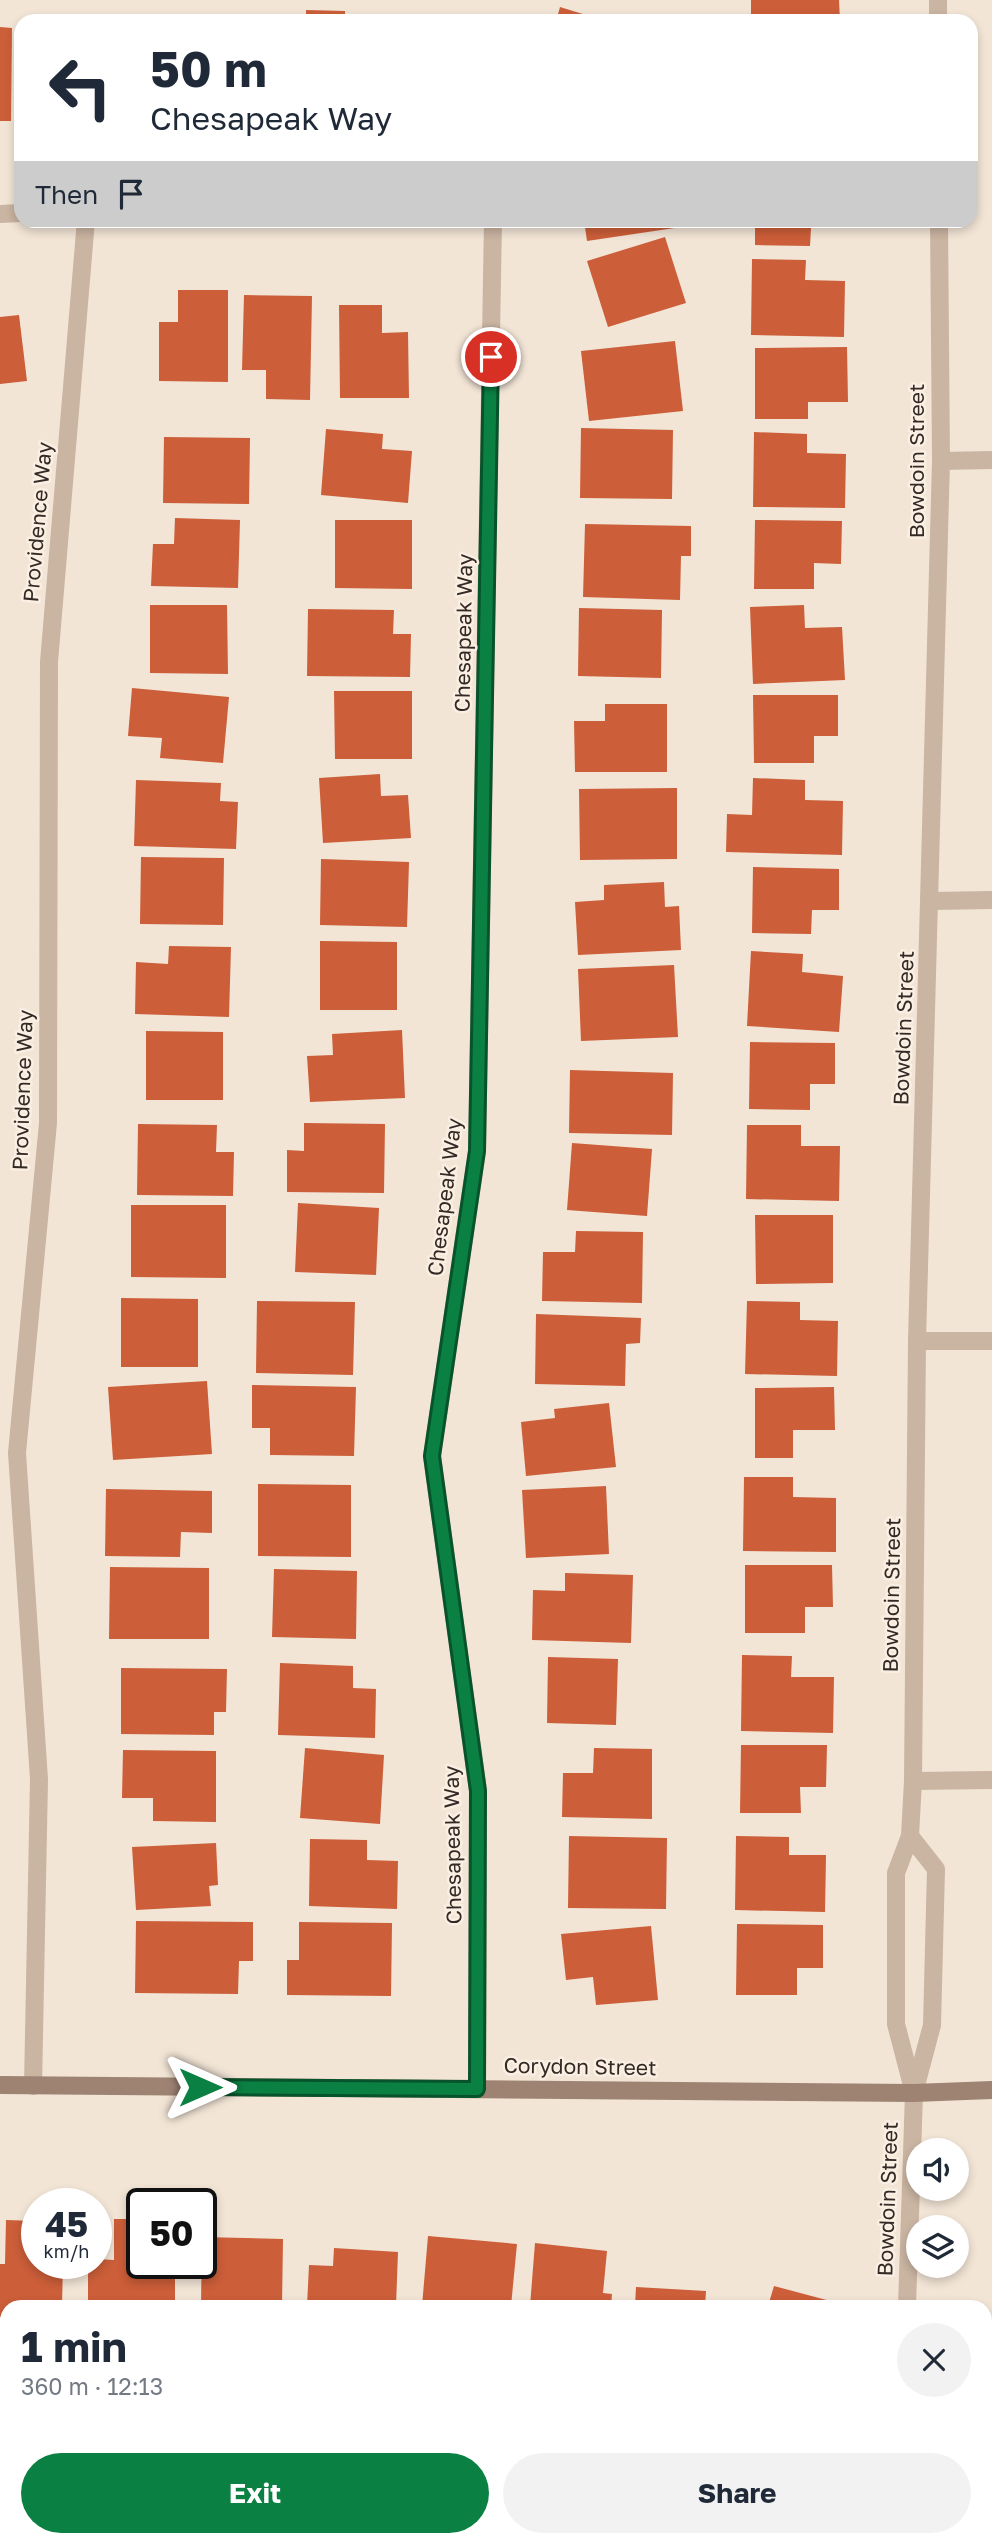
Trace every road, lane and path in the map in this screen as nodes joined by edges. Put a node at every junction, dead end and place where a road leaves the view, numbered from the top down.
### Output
1 (85, 228) edge
2 (493, 228) edge
3 (939, 228) edge
4 (992, 460) edge
5 (941, 461) junction
6 (992, 900) edge
7 (931, 901) junction
8 (917, 1341) junction
9 (992, 1341) edge
10 (992, 1780) edge
11 (912, 1781) junction
12 (910, 1836) junction
13 (0, 2085) edge
14 (33, 2086) junction
15 (477, 2089) junction
16 (992, 2090) edge
17 (914, 2093) junction
18 (907, 2300) edge

1 - 14 street, Providence Way
2 - 15 street, Chesapeak Way
3 - 5 street, Bowdoin Street
4 - 5 street
5 - 7 street, Bowdoin Street
6 - 7 street
7 - 8 street, Bowdoin Street
8 - 9 street
8 - 11 street, Bowdoin Street
10 - 11 street
11 - 12 street, Bowdoin Street
12 - 17 street, Bowdoin Street
12 - 17 street, Bowdoin Street
13 - 14 main road, Corydon Street
14 - 15 main road, Corydon Street
15 - 17 main road, Corydon Street
16 - 17 main road, Corydon Street
17 - 18 street, Bowdoin Street

